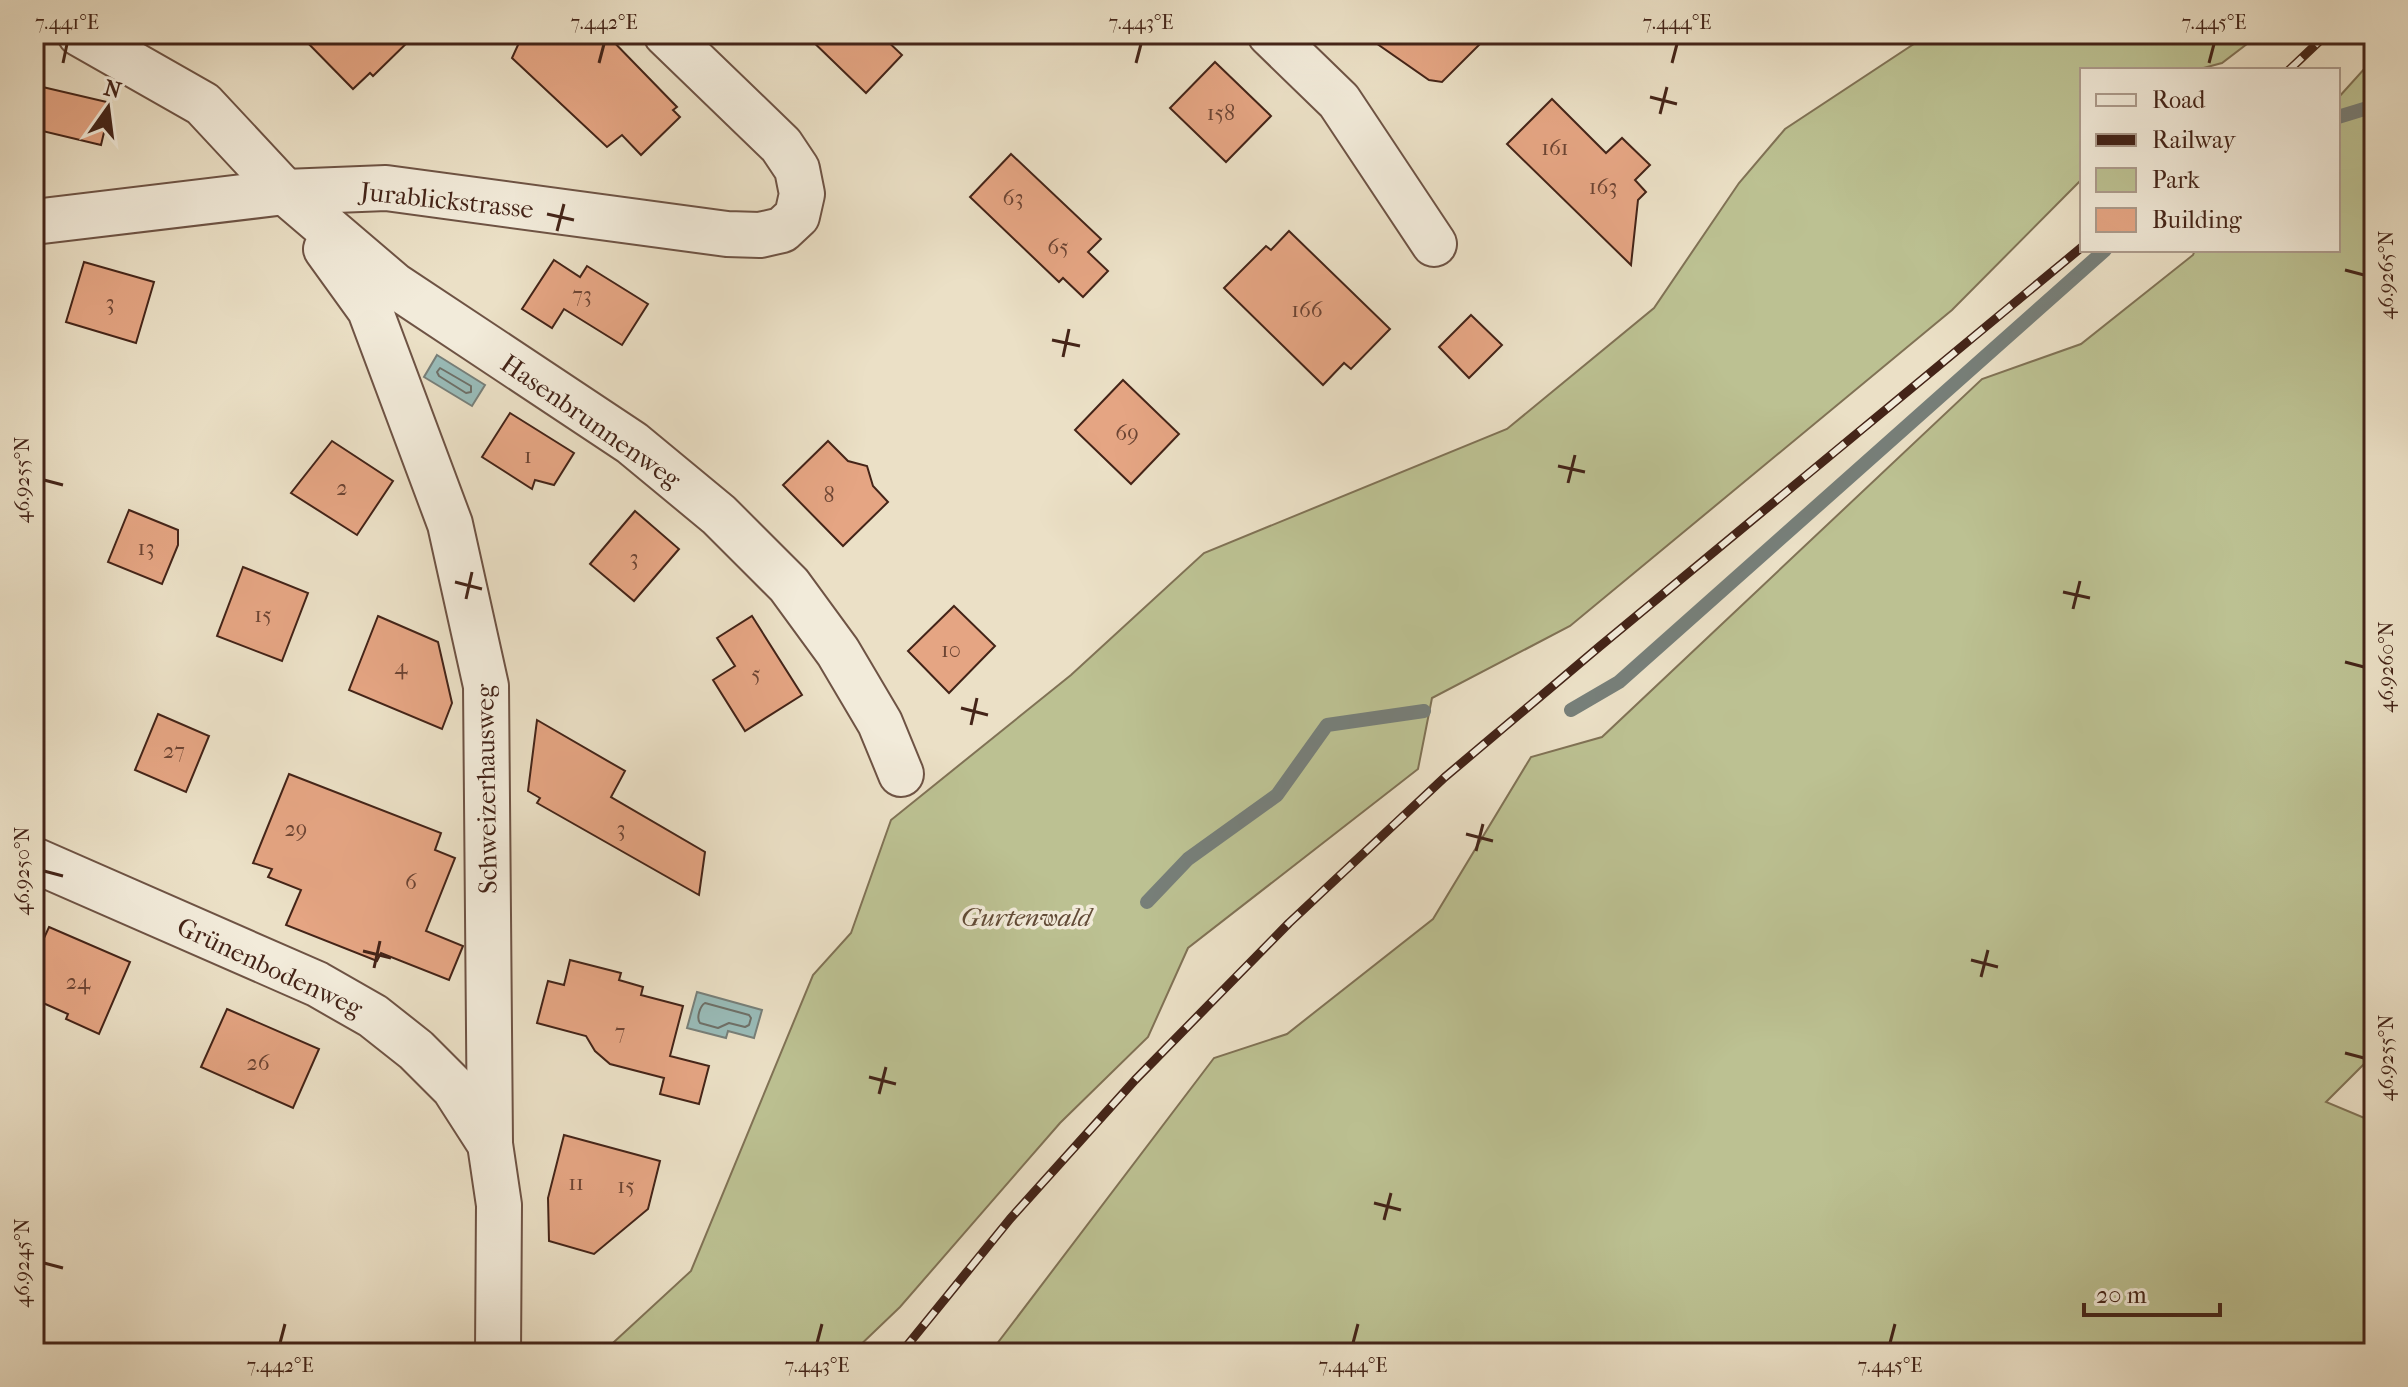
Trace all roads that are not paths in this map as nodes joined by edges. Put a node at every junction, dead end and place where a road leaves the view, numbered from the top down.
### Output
1 (80, 34) edge
2 (666, 34) edge
3 (1270, 34) edge
4 (285, 192) junction
5 (34, 222) edge
6 (1434, 244) dead end
7 (901, 774) dead end
8 (34, 860) edge
9 (490, 1144) junction
10 (498, 1353) edge

1 - 4 street
2 - 4 street, Jurablickstrasse
3 - 6 street
4 - 5 street
4 - 7 street, Hasenbrunnenweg
4 - 9 street, Schweizerhausweg
8 - 9 street, Grünenbodenweg
9 - 10 street, Grünenbodenweg

